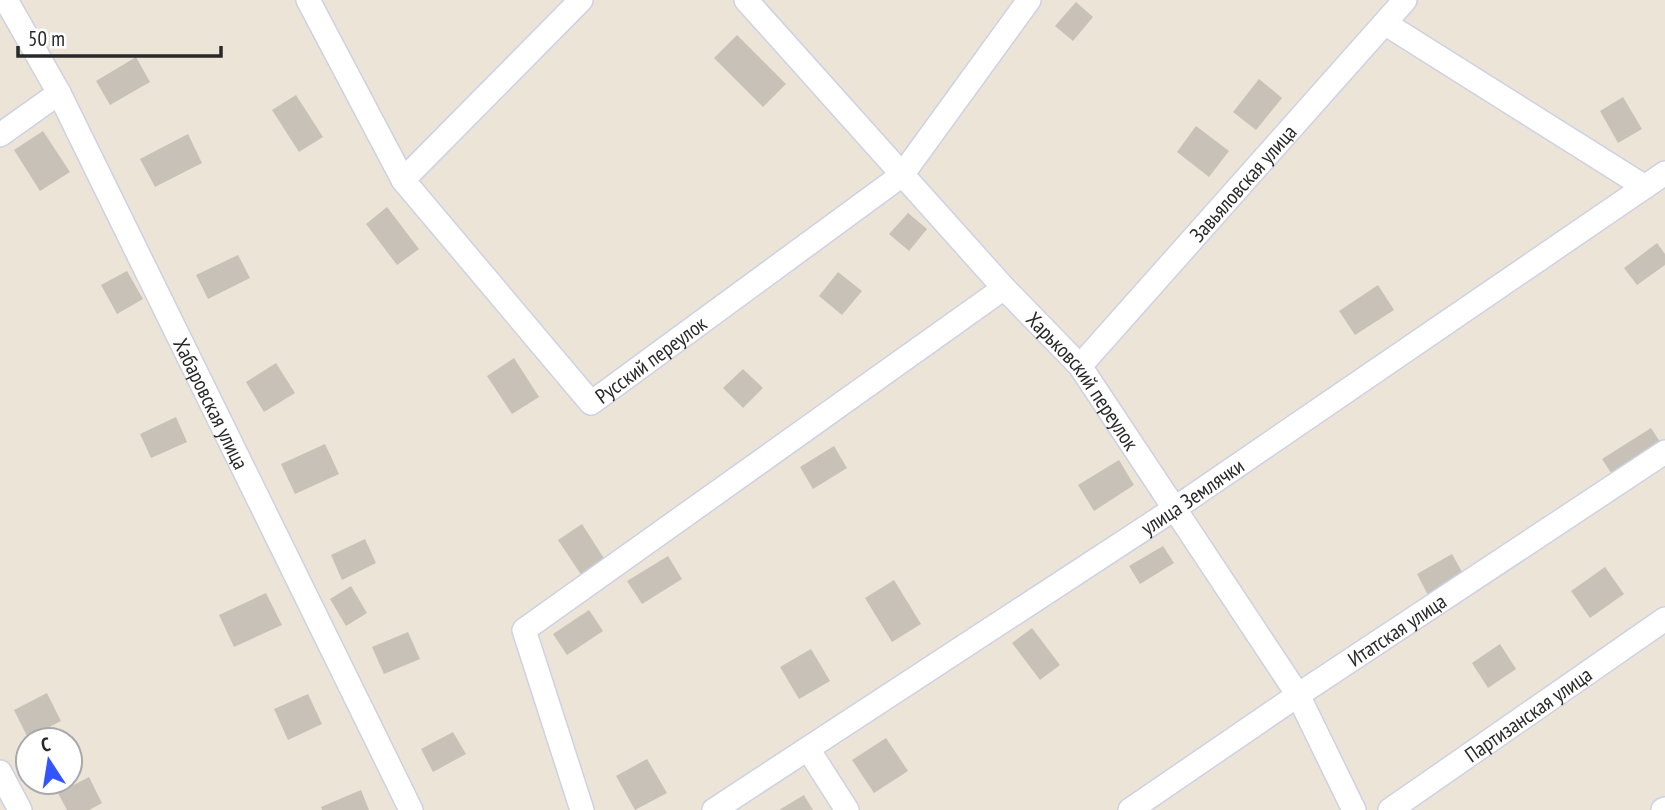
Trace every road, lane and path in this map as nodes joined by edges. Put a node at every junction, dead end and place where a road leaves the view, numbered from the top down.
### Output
1 (6, 0) edge
2 (307, 0) edge
3 (581, 0) edge
4 (746, 0) edge
5 (1029, 0) edge
6 (1405, 0) edge
7 (1386, 24) junction
8 (59, 93) junction
9 (0, 135) edge
10 (1665, 173) edge
11 (902, 175) junction
12 (403, 180) junction
13 (1645, 187) junction
14 (1004, 288) junction
15 (1080, 366) junction
16 (1665, 452) edge
17 (1174, 509) junction
18 (1665, 619) edge
19 (1298, 695) junction
20 (808, 749) junction
21 (0, 772) edge
22 (20, 810) edge
23 (411, 810) edge
24 (582, 810) edge
25 (714, 810) edge
26 (847, 810) edge
27 (1130, 810) edge
28 (1354, 810) edge
29 (1390, 810) edge

1 - 8 street, Хабаровская улица
2 - 12 street, Русский переулок
3 - 12 street
4 - 11 street, Харьковский переулок
5 - 11 street, Русский переулок
6 - 7 street, Завьяловская улица
7 - 13 street
7 - 15 street, Завьяловская улица
8 - 9 street
8 - 23 street, Хабаровская улица
10 - 13 street, улица Землячки
11 - 12 street, Русский переулок
11 - 14 street, Харьковский переулок
13 - 17 street, улица Землячки
14 - 15 street, Харьковский переулок
14 - 24 street
15 - 17 street, Харьковский переулок
16 - 19 street, Итатская улица
17 - 19 street, Харьковский переулок
17 - 20 street, улица Землячки
18 - 29 street, Партизанская улица
19 - 27 street, Итатская улица
19 - 28 street, Харьковский переулок
20 - 25 street, улица Землячки
20 - 26 street
21 - 22 street

